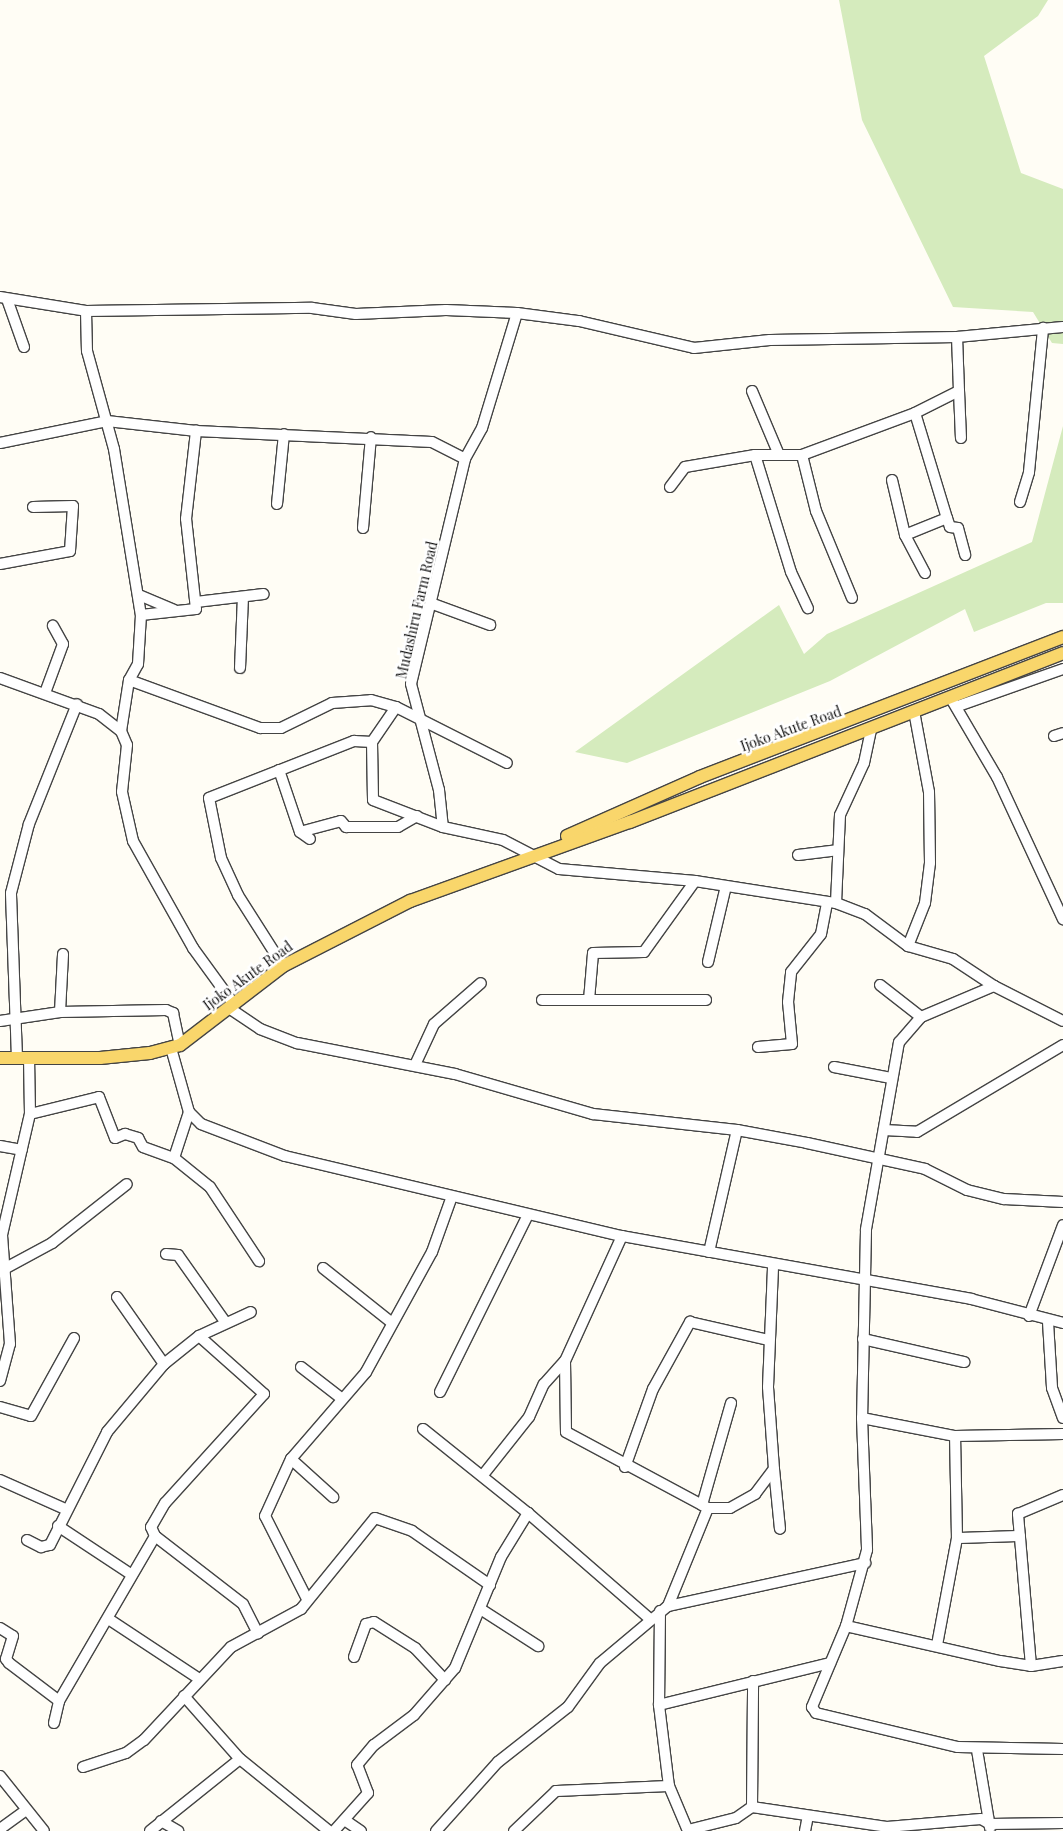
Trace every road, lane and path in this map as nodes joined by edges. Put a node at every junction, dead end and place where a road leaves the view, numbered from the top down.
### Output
1 (4, 298) edge
2 (86, 311) junction
3 (517, 313) junction
4 (1063, 327) edge
5 (1043, 328) junction
6 (957, 337) junction
7 (24, 347) dead end
8 (752, 391) dead end
9 (959, 391) junction
10 (915, 413) junction
11 (107, 421) junction
12 (196, 431) junction
13 (284, 434) junction
14 (371, 437) junction
15 (961, 438) dead end
16 (0, 443) edge
17 (779, 455) junction
18 (802, 455) junction
19 (755, 456) junction
20 (465, 459) junction
21 (892, 480) dead end
22 (670, 487) dead end
23 (1020, 502) dead end
24 (277, 504) dead end
25 (33, 507) dead end
26 (947, 518) junction
27 (363, 528) dead end
28 (906, 535) junction
29 (965, 555) dead end
30 (0, 564) edge
31 (925, 573) dead end
32 (264, 594) dead end
33 (139, 595) junction
34 (243, 596) junction
35 (852, 598) dead end
36 (196, 602) junction
37 (433, 604) junction
38 (808, 608) dead end
39 (174, 610) junction
40 (141, 616) junction
41 (490, 625) dead end
42 (53, 626) dead end
43 (1063, 637) edge
44 (1063, 653) edge
45 (240, 668) dead end
46 (1063, 669) edge
47 (0, 678) edge
48 (129, 680) junction
49 (45, 693) junction
50 (954, 702) junction
51 (76, 704) junction
52 (396, 707) junction
53 (914, 712) junction
54 (422, 721) junction
55 (871, 730) junction
56 (121, 731) junction
57 (372, 742) junction
58 (507, 763) dead end
59 (280, 770) junction
60 (417, 816) junction
61 (443, 827) junction
62 (300, 832) junction
63 (310, 839) dead end
64 (837, 850) junction
65 (532, 855) junction
66 (798, 855) dead end
67 (695, 881) junction
68 (726, 886) junction
69 (832, 903) junction
70 (1063, 919) edge
71 (908, 946) junction
72 (63, 954) dead end
73 (708, 962) dead end
74 (283, 966) junction
75 (481, 983) dead end
76 (880, 986) dead end
77 (994, 986) junction
78 (542, 1000) dead end
79 (589, 1000) junction
80 (706, 1000) dead end
81 (231, 1005) junction
82 (60, 1012) junction
83 (18, 1017) junction
84 (921, 1017) junction
85 (0, 1021) edge
86 (1063, 1021) edge
87 (1063, 1045) edge
88 (175, 1047) junction
89 (758, 1047) dead end
90 (0, 1058) edge
91 (23, 1058) junction
92 (415, 1065) junction
93 (834, 1068) dead end
94 (890, 1078) junction
95 (189, 1112) junction
96 (30, 1114) junction
97 (737, 1130) junction
98 (884, 1130) junction
99 (0, 1146) edge
100 (22, 1150) junction
101 (174, 1158) junction
102 (877, 1160) junction
103 (127, 1184) dead end
104 (452, 1196) junction
105 (1063, 1202) edge
106 (528, 1215) junction
107 (1063, 1225) edge
108 (1, 1235) edge
109 (622, 1236) junction
110 (709, 1252) junction
111 (166, 1254) dead end
112 (259, 1261) dead end
113 (773, 1266) junction
114 (323, 1268) dead end
115 (4, 1270) junction
116 (865, 1283) junction
117 (117, 1297) dead end
118 (251, 1312) dead end
119 (1029, 1316) junction
120 (390, 1322) junction
121 (1048, 1322) junction
122 (226, 1323) junction
123 (1063, 1323) edge
124 (199, 1336) junction
125 (74, 1338) dead end
126 (864, 1339) junction
127 (768, 1340) junction
128 (565, 1361) junction
129 (964, 1362) dead end
130 (164, 1364) junction
131 (301, 1367) dead end
132 (0, 1381) edge
133 (440, 1392) dead end
134 (341, 1398) junction
135 (732, 1403) dead end
136 (0, 1407) edge
137 (862, 1418) junction
138 (1063, 1418) edge
139 (423, 1429) dead end
140 (1063, 1434) edge
141 (954, 1436) junction
142 (291, 1458) junction
143 (625, 1467) junction
144 (774, 1469) junction
145 (483, 1475) junction
146 (0, 1480) edge
147 (1063, 1495) edge
148 (333, 1497) dead end
149 (705, 1506) junction
150 (65, 1509) junction
151 (528, 1512) junction
152 (58, 1526) junction
153 (780, 1529) dead end
154 (155, 1536) junction
155 (1020, 1536) junction
156 (957, 1538) junction
157 (27, 1540) dead end
158 (865, 1563) junction
159 (129, 1573) junction
160 (490, 1585) junction
161 (307, 1599) junction
162 (664, 1609) junction
163 (482, 1610) junction
164 (110, 1620) junction
165 (650, 1620) junction
166 (846, 1626) junction
167 (0, 1628) edge
168 (258, 1633) junction
169 (937, 1645) junction
170 (538, 1646) dead end
171 (354, 1657) dead end
172 (1063, 1661) edge
173 (830, 1663) junction
174 (1031, 1666) junction
175 (198, 1678) junction
176 (444, 1680) junction
177 (753, 1681) junction
178 (184, 1696) junction
179 (59, 1700) junction
180 (659, 1705) junction
181 (54, 1723) dead end
182 (1063, 1749) edge
183 (977, 1750) junction
184 (240, 1759) junction
185 (83, 1767) dead end
186 (0, 1776) edge
187 (670, 1786) junction
188 (752, 1807) junction
189 (26, 1810) junction
190 (808, 1816) junction
191 (346, 1821) junction
192 (161, 1822) junction
193 (1063, 1823) edge
194 (990, 1828) edge
195 (886, 1829) edge
196 (0, 1830) edge
197 (688, 1830) edge
198 (44, 1831) edge
199 (150, 1831) edge
200 (178, 1831) edge
201 (329, 1831) edge
202 (334, 1831) edge
203 (361, 1831) edge
204 (436, 1831) edge
205 (514, 1831) edge
206 (805, 1831) edge

1 - 2 street
1 - 7 street
2 - 3 street
2 - 11 street
3 - 6 street
3 - 20 street, Mudashiru Farm Road
4 - 5 street
5 - 6 street
5 - 23 street
6 - 9 street
8 - 17 street
9 - 10 street
9 - 15 street
10 - 18 street
10 - 26 street
11 - 12 street
11 - 16 street
11 - 33 street
12 - 13 street
12 - 36 street
13 - 14 street
13 - 24 street
14 - 20 street
14 - 27 street
17 - 18 street
17 - 19 street
18 - 35 street
19 - 22 street
19 - 38 street
20 - 37 street, Mudashiru Farm Road
21 - 28 street
25 - 30 street
26 - 28 street
26 - 29 street
28 - 31 street
32 - 34 street
33 - 39 street
33 - 40 street
34 - 36 street
34 - 45 street
36 - 39 street
37 - 41 street
37 - 54 street, Mudashiru Farm Road
39 - 40 street
40 - 48 street
42 - 49 street
43 - 65 main road, Ijoko Akute Road
44 - 50 main road, Ijoko Akute Road
46 - 50 street
47 - 49 street
48 - 52 street
48 - 56 street
49 - 51 street
50 - 53 main road, Ijoko Akute Road
50 - 70 street
51 - 56 street
51 - 83 street
52 - 54 street
52 - 57 street
53 - 55 main road, Ijoko Akute Road
53 - 71 street
54 - 58 street
54 - 61 street, Mudashiru Farm Road
55 - 64 street
55 - 65 main road, Ijoko Akute Road
56 - 81 street
57 - 59 street
57 - 60 street
59 - 62 street
59 - 74 street
60 - 61 street
60 - 62 street
61 - 65 street
62 - 63 street
64 - 66 street
64 - 69 street
65 - 67 street
65 - 74 main road, Ijoko Akute Road
67 - 68 street
67 - 79 street
68 - 69 street
68 - 73 street
69 - 71 street
69 - 89 street
71 - 77 street
72 - 82 street
74 - 81 main road, Ijoko Akute Road
75 - 92 street
76 - 84 street
77 - 84 street
77 - 86 street
78 - 79 street
79 - 80 street
81 - 88 main road, Ijoko Akute Road
81 - 92 street
82 - 83 street
82 - 88 street
83 - 85 street
83 - 91 street
84 - 94 street
87 - 98 street
88 - 91 main road, Ijoko Akute Road
88 - 95 street
90 - 91 main road, Ijoko Akute Road
91 - 96 street
92 - 97 street
93 - 94 street
94 - 98 street
95 - 101 street
95 - 104 street
96 - 100 street
96 - 101 street
97 - 102 street
97 - 110 street
98 - 102 street
99 - 100 street
100 - 108 street
101 - 112 street
102 - 105 street
102 - 116 street
103 - 115 street
104 - 106 street
104 - 120 street
106 - 109 street
106 - 133 street
107 - 119 street
108 - 115 street
109 - 110 street
109 - 128 street
110 - 113 street
111 - 122 street
113 - 116 street
113 - 127 street
114 - 120 street
115 - 132 street
116 - 119 street
116 - 126 street
117 - 130 street
118 - 122 street
119 - 121 street
120 - 134 street
121 - 123 street
121 - 138 street
122 - 124 street
124 - 130 street
124 - 154 street
125 - 136 street
126 - 129 street
126 - 137 street
127 - 143 street
127 - 144 street
128 - 143 street
128 - 145 street
130 - 150 street
131 - 134 street
134 - 142 street
135 - 149 street
137 - 141 street
137 - 158 street
139 - 145 street
140 - 141 street
141 - 156 street
142 - 148 street
142 - 161 street
143 - 149 street
144 - 149 street
144 - 153 street
145 - 151 street
146 - 150 street
147 - 155 street
149 - 162 street
150 - 152 street
151 - 160 street
151 - 165 street
152 - 157 street
152 - 159 street
154 - 159 street
154 - 168 street
155 - 156 street
155 - 174 street
156 - 169 street
158 - 162 street
158 - 166 street
159 - 164 street
160 - 161 street
160 - 163 street
161 - 168 street
162 - 165 street
162 - 180 street
163 - 170 street
163 - 176 street
164 - 175 street
164 - 179 street
165 - 204 street
166 - 169 street
166 - 173 street
167 - 179 street
168 - 175 street
169 - 174 street
171 - 176 street
172 - 174 street
173 - 177 street
173 - 183 street
175 - 178 street
176 - 191 street
177 - 180 street
177 - 188 street
178 - 184 street
178 - 185 street
179 - 181 street
180 - 187 street
182 - 183 street
183 - 194 street
184 - 192 street
184 - 201 street
186 - 189 street
187 - 197 street
187 - 205 street
188 - 190 street
188 - 197 street
189 - 196 street
189 - 198 street
190 - 195 street
190 - 206 street
191 - 202 street
191 - 203 street
192 - 199 street
192 - 200 street
193 - 194 street
194 - 195 street

